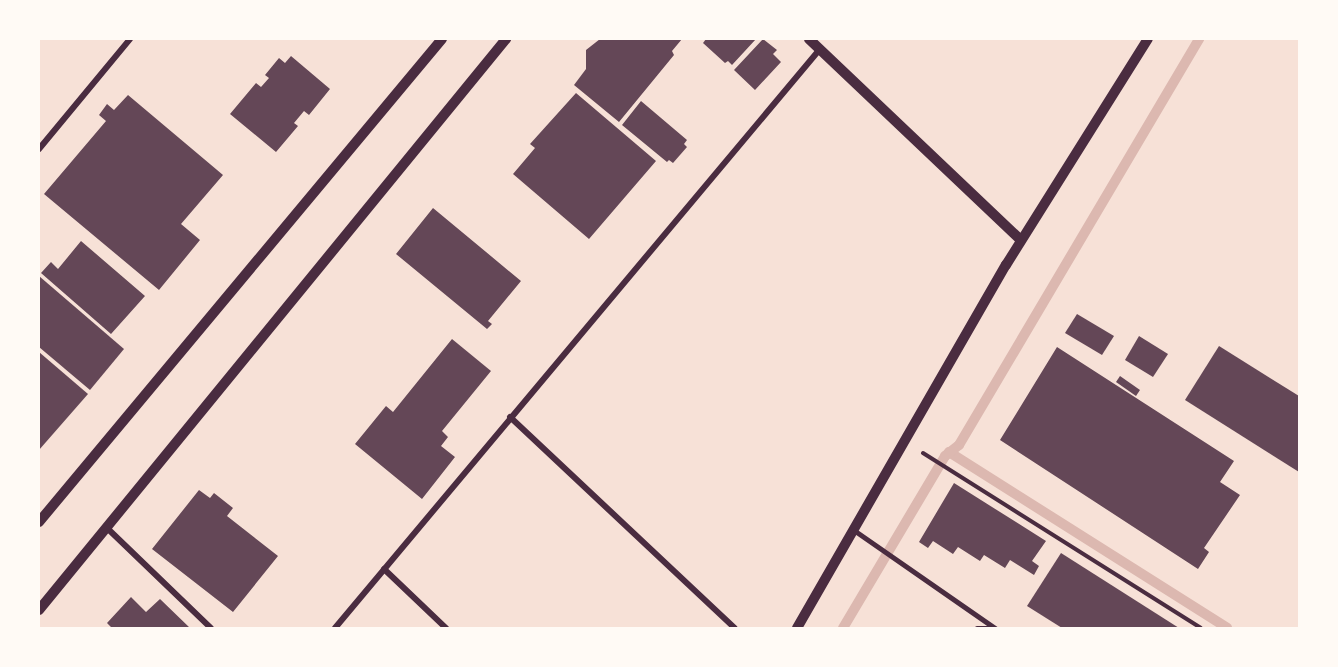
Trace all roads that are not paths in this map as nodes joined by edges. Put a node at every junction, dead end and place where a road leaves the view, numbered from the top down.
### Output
1 (130, 39) edge
2 (442, 39) edge
3 (506, 39) edge
4 (809, 39) edge
5 (1148, 39) edge
6 (820, 49) junction
7 (39, 149) edge
8 (1021, 240) junction
9 (510, 417) junction
10 (40, 518) edge
11 (107, 528) junction
12 (854, 530) junction
13 (384, 569) junction
14 (39, 610) edge
15 (211, 628) edge
16 (335, 628) edge
17 (446, 628) edge
18 (735, 628) edge
19 (797, 628) edge
20 (977, 628) edge
21 (990, 628) edge
22 (996, 628) edge

1 - 7 street
2 - 10 street
3 - 11 street
4 - 6 street
5 - 8 street
6 - 8 street
6 - 9 street
8 - 12 street
9 - 13 street
9 - 18 street
11 - 14 street
11 - 15 street
12 - 19 street
12 - 22 lane
13 - 16 street
13 - 17 street
20 - 21 lane

